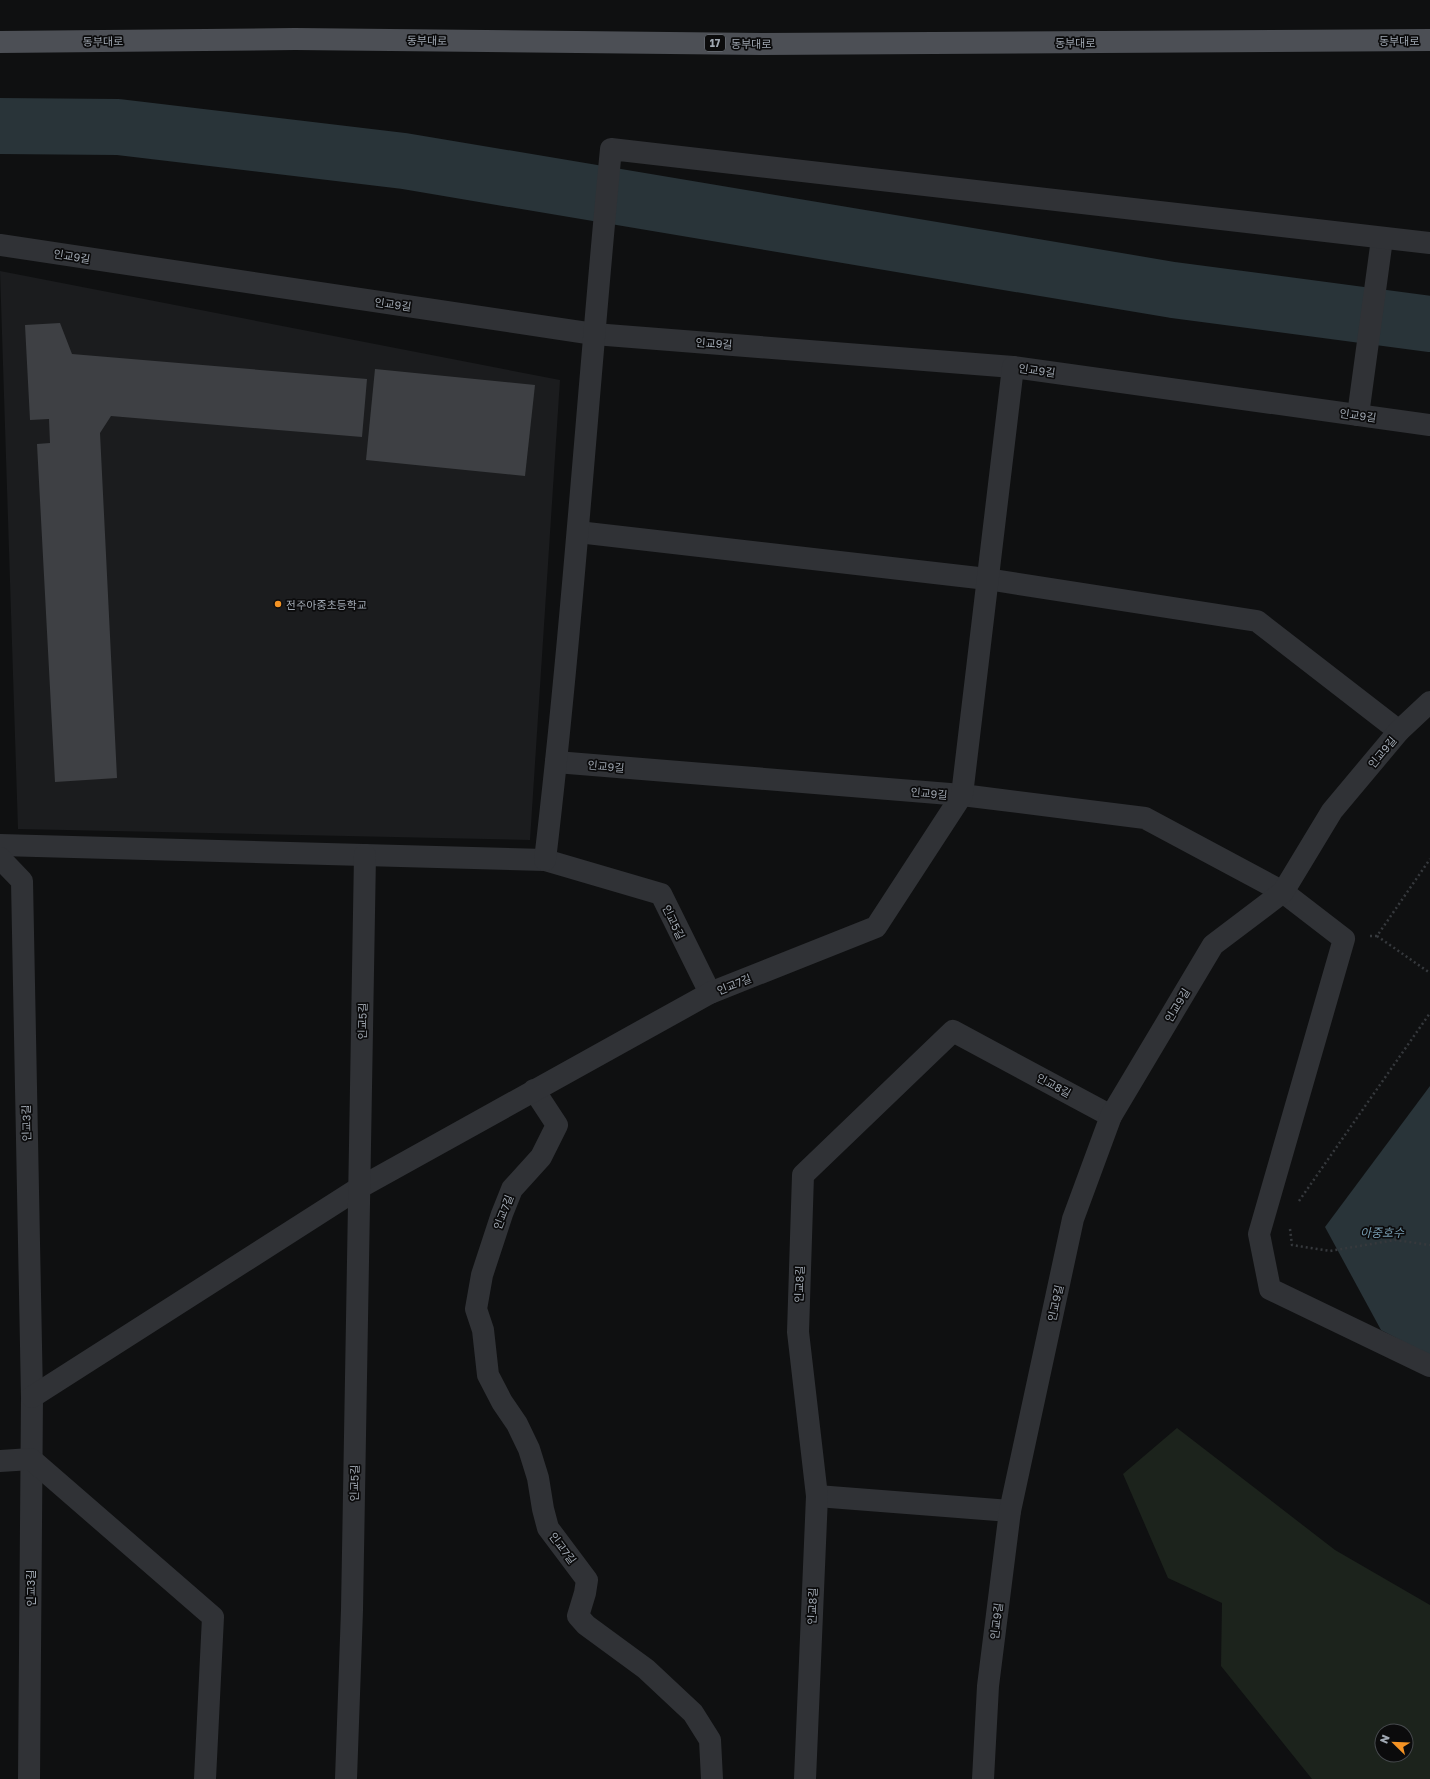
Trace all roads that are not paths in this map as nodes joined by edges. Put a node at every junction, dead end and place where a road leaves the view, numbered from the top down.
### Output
1 (1430, 40) edge
2 (0, 42) edge
3 (1382, 239) junction
4 (1430, 243) edge
5 (0, 245) edge
6 (594, 334) junction
7 (1013, 367) junction
8 (1358, 416) junction
9 (1430, 425) edge
10 (578, 532) junction
11 (987, 579) junction
12 (1430, 702) edge
13 (1399, 730) junction
14 (556, 762) junction
15 (962, 795) junction
16 (0, 846) edge
17 (364, 855) junction
18 (0, 858) edge
19 (545, 860) junction
20 (1283, 892) junction
21 (710, 993) junction
22 (534, 1090) junction
23 (1111, 1116) junction
24 (359, 1188) junction
25 (1430, 1366) edge
26 (32, 1397) junction
27 (31, 1459) junction
28 (0, 1462) edge
29 (817, 1496) junction
30 (1010, 1511) junction
31 (29, 1779) edge
32 (205, 1779) edge
33 (346, 1779) edge
34 (712, 1779) edge
35 (805, 1779) edge
36 (983, 1779) edge

1 - 2 main road, 동부대로 / 17
3 - 4 street
3 - 6 street
3 - 8 street
5 - 6 street, 인교9길
6 - 7 street, 인교9길
6 - 10 street
7 - 8 street, 인교9길
7 - 11 street
8 - 9 street, 인교9길
10 - 11 street, 인교9길
10 - 14 street
11 - 13 street, 인교9길
11 - 15 street
12 - 13 street, 인교9길
13 - 20 street, 인교9길
14 - 15 street, 인교9길
14 - 19 street
15 - 20 street, 인교9길
15 - 21 street, 인교7길
16 - 17 street, 인교5길
17 - 19 street, 인교5길
17 - 24 street, 인교5길
18 - 26 street, 인교3길
19 - 21 street, 인교5길
20 - 23 street, 인교9길
20 - 25 street
21 - 22 street, 인교7길
22 - 24 street
22 - 34 street, 인교7길
23 - 29 street, 인교8길
23 - 30 street, 인교9길
24 - 26 street
24 - 33 street, 인교5길
26 - 27 street, 인교3길
27 - 28 street
27 - 31 street, 인교3길
27 - 32 street
29 - 30 street
29 - 35 street, 인교8길
30 - 36 street, 인교9길

